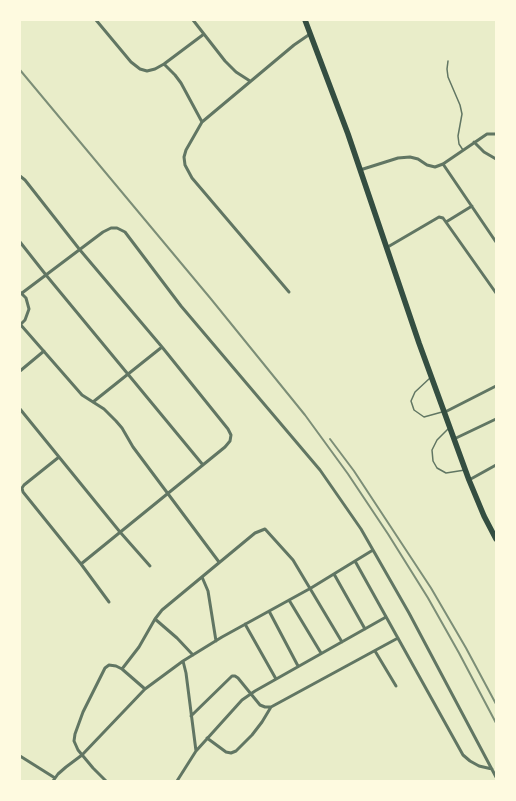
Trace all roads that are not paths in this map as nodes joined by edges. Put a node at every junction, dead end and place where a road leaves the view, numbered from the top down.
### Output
1 (96, 20) edge
2 (193, 20) edge
3 (305, 20) edge
4 (204, 34) junction
5 (310, 34) junction
6 (448, 60) dead end
7 (164, 64) junction
8 (250, 81) junction
9 (202, 122) junction
10 (496, 134) edge
11 (474, 142) junction
12 (463, 150) junction
13 (496, 159) edge
14 (443, 164) junction
15 (360, 170) junction
16 (20, 176) edge
17 (472, 206) junction
18 (446, 222) junction
19 (20, 242) edge
20 (496, 242) edge
21 (386, 248) junction
22 (80, 250) junction
23 (46, 275) junction
24 (21, 292) edge
25 (289, 292) dead end
26 (496, 293) edge
27 (20, 325) edge
28 (162, 347) junction
29 (44, 351) junction
30 (20, 371) edge
31 (129, 375) junction
32 (431, 377) junction
33 (496, 386) edge
34 (94, 402) junction
35 (20, 409) edge
36 (445, 412) junction
37 (496, 419) edge
38 (450, 426) junction
39 (454, 439) junction
40 (58, 457) junction
41 (204, 465) junction
42 (496, 465) edge
43 (465, 470) junction
44 (469, 480) junction
45 (168, 494) junction
46 (120, 532) junction
47 (496, 538) edge
48 (373, 550) junction
49 (355, 561) junction
50 (219, 562) junction
51 (81, 564) junction
52 (150, 566) dead end
53 (334, 574) junction
54 (202, 577) junction
55 (311, 588) junction
56 (289, 600) junction
57 (109, 602) dead end
58 (269, 611) junction
59 (386, 617) junction
60 (155, 619) junction
61 (245, 624) junction
62 (365, 629) junction
63 (398, 638) junction
64 (216, 641) junction
65 (342, 642) junction
66 (375, 650) junction
67 (321, 654) junction
68 (193, 655) junction
69 (183, 661) junction
70 (298, 666) junction
71 (122, 670) junction
72 (276, 679) junction
73 (396, 686) dead end
74 (145, 689) junction
75 (250, 694) junction
76 (271, 707) junction
77 (192, 716) junction
78 (207, 738) junction
79 (196, 751) junction
80 (82, 755) junction
81 (20, 756) edge
82 (492, 769) junction
83 (496, 777) edge
84 (54, 779) edge
85 (106, 781) edge
86 (177, 781) edge

1 - 7 street
2 - 4 street
3 - 5 highway
4 - 7 street
4 - 8 street
5 - 8 street
5 - 15 highway
6 - 12 lane
7 - 9 street
8 - 9 street
9 - 25 street
10 - 11 street
11 - 12 street
11 - 13 street
12 - 14 street
14 - 15 street
14 - 17 street
15 - 21 highway
16 - 22 street
17 - 18 street
17 - 20 street
18 - 21 street
18 - 26 street
19 - 23 street
21 - 32 highway
22 - 23 street
22 - 28 street
22 - 48 street
23 - 24 street
23 - 31 street
24 - 27 street
27 - 29 street
28 - 31 street
28 - 41 street
29 - 30 street
29 - 34 street
31 - 34 street
31 - 41 street
32 - 36 highway
32 - 36 lane
33 - 36 street
34 - 45 street
35 - 40 street
36 - 38 highway
37 - 39 street
38 - 39 highway
38 - 43 lane
39 - 43 highway
40 - 46 street
40 - 51 street
41 - 45 street
42 - 44 street
43 - 44 highway
44 - 47 highway
45 - 46 street
45 - 50 street
46 - 51 street
46 - 52 street
48 - 49 street
48 - 82 street
49 - 53 street
49 - 59 street
50 - 54 street
50 - 55 street
51 - 57 street
53 - 55 street
53 - 62 street
54 - 60 street
54 - 64 street
55 - 56 street
55 - 65 street
56 - 58 street
56 - 67 street
58 - 61 street
58 - 70 street
59 - 62 street
59 - 63 street
60 - 68 street
60 - 71 street
61 - 64 street
61 - 72 street
62 - 65 street
63 - 66 street
63 - 82 street
64 - 68 street
65 - 67 street
66 - 73 street
66 - 76 street
67 - 70 street
68 - 69 street
69 - 74 street
69 - 77 street
70 - 72 street
71 - 74 street
71 - 80 street
72 - 75 street
74 - 80 street
75 - 76 street
75 - 77 street
75 - 78 street
76 - 78 street
77 - 79 street
78 - 79 street
79 - 86 street
80 - 84 street
80 - 85 street
81 - 84 street
82 - 83 street

